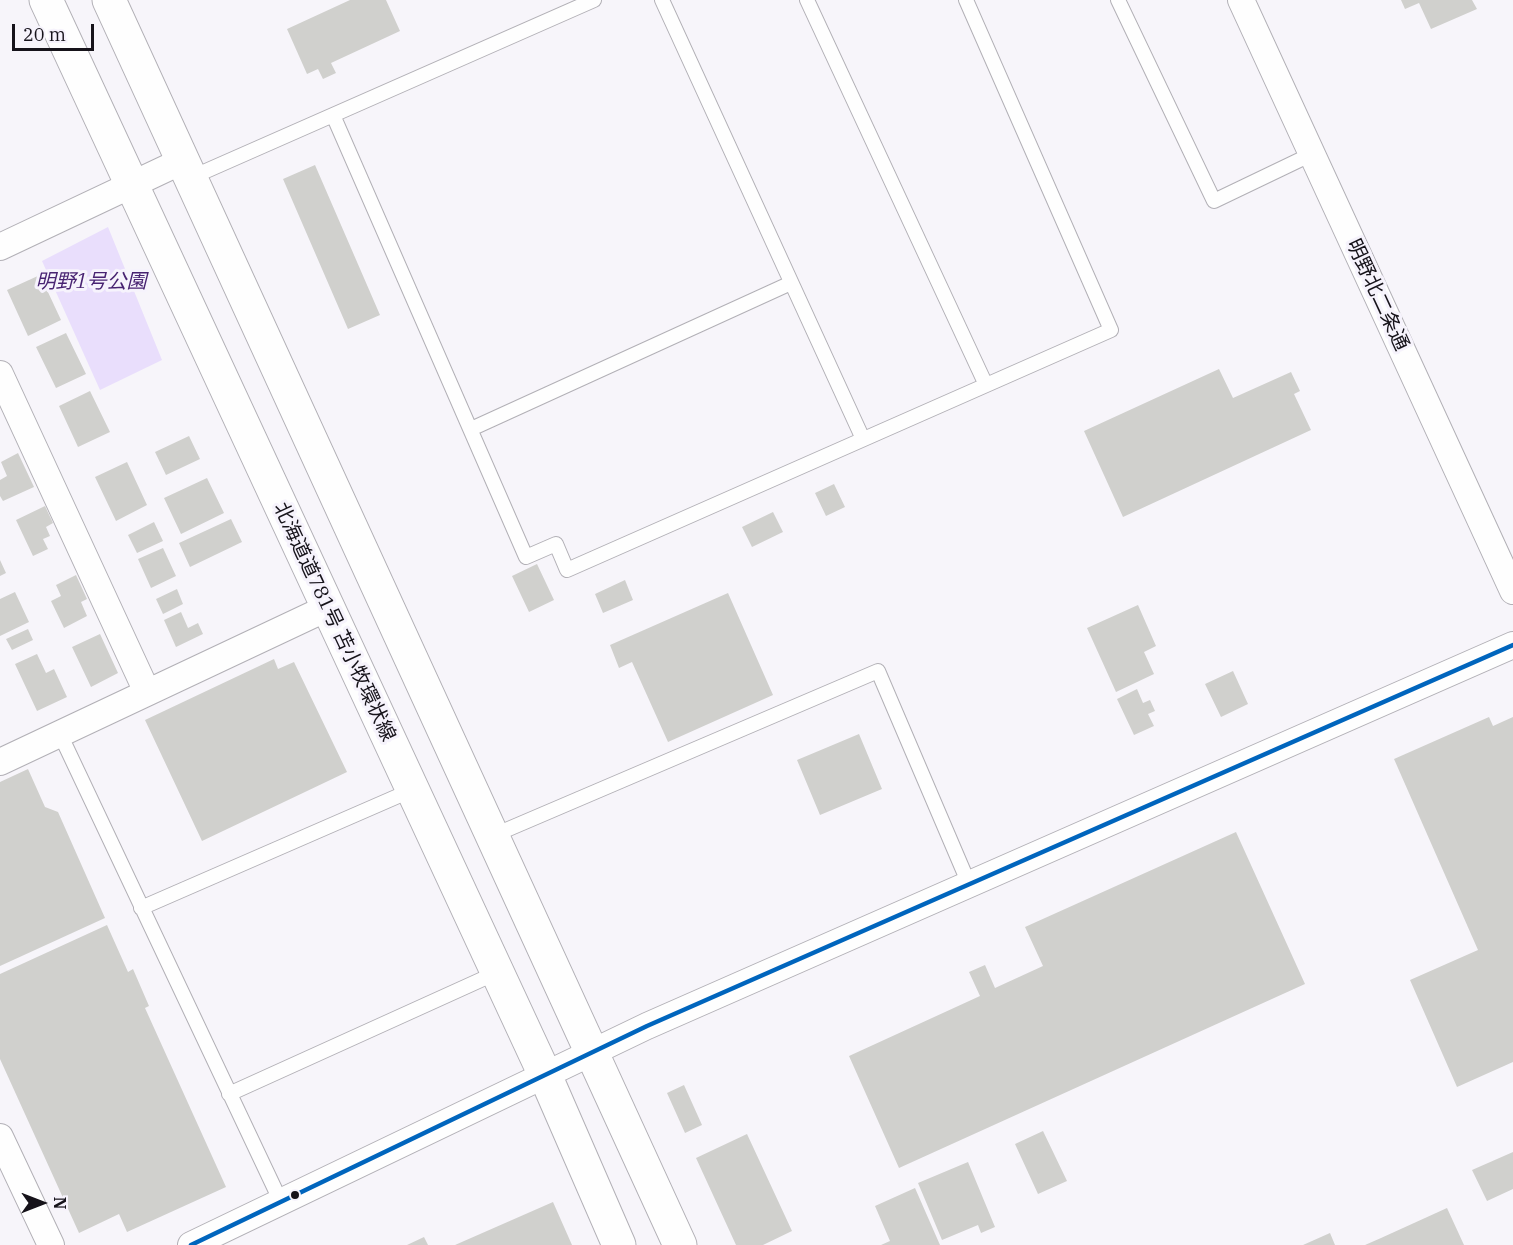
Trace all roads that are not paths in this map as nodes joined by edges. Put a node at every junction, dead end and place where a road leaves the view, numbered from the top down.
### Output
1 (46, 0) edge
2 (109, 0) edge
3 (594, 0) edge
4 (662, 0) edge
5 (807, 0) edge
6 (966, 0) edge
7 (1118, 0) edge
8 (1241, 0) edge
9 (333, 115) junction
10 (1312, 154) junction
11 (185, 169) junction
12 (131, 184) junction
13 (0, 248) edge
14 (791, 283) junction
15 (0, 375) edge
16 (986, 385) junction
17 (471, 429) junction
18 (863, 439) junction
19 (1513, 591) edge
20 (327, 609) junction
21 (1513, 645) edge
22 (147, 692) junction
23 (60, 734) junction
24 (3, 753) edge
25 (412, 790) junction
26 (492, 836) junction
27 (969, 884) junction
28 (141, 908) junction
29 (496, 973) junction
30 (592, 1052) junction
31 (545, 1075) junction
32 (230, 1094) junction
33 (0, 1137) edge
34 (281, 1202) junction
35 (51, 1245) edge
36 (191, 1245) edge
37 (620, 1245) edge
38 (680, 1245) edge

1 - 12 main road, 北海道道781号 苫小牧環状線
2 - 11 main road
3 - 9 lane
4 - 14 lane
5 - 16 lane
6 - 16 lane
7 - 10 lane
8 - 10 street, 明野北二条通
9 - 11 lane
9 - 17 lane
10 - 19 street, 明野北二条通
11 - 12 street
11 - 26 main road
12 - 13 street
12 - 20 main road, 北海道道781号 苫小牧環状線
14 - 17 lane
14 - 18 lane
15 - 22 street
16 - 18 lane
17 - 18 lane
20 - 22 street
20 - 25 main road, 北海道道781号 苫小牧環状線
21 - 27 street
22 - 23 street
23 - 24 street
23 - 28 lane
25 - 28 lane
25 - 29 main road, 北海道道781号 苫小牧環状線
26 - 27 lane
26 - 30 main road
27 - 30 street
28 - 32 lane
29 - 31 main road, 北海道道781号 苫小牧環状線
29 - 32 lane
30 - 31 street
30 - 38 main road
31 - 34 street
31 - 37 main road, 北海道道781号 苫小牧環状線
32 - 34 lane
33 - 35 street
34 - 36 street

